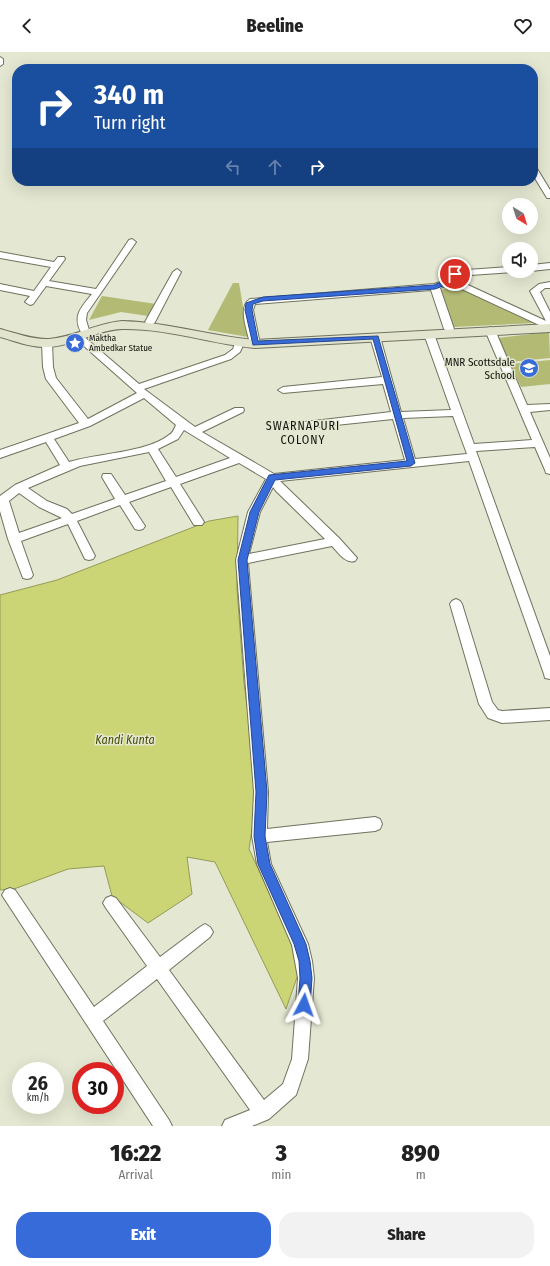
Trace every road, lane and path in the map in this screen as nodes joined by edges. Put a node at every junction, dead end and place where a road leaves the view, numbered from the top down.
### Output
1 (0, 59) edge
2 (0, 64) edge
3 (538, 177) edge
4 (550, 196) edge
5 (132, 242) dead end
6 (0, 255) edge
7 (550, 266) edge
8 (538, 267) edge
9 (502, 271) edge
10 (177, 272) dead end
11 (452, 280) junction
12 (44, 283) junction
13 (550, 285) edge
14 (0, 287) edge
15 (435, 287) junction
16 (98, 292) junction
17 (36, 294) junction
18 (30, 302) dead end
19 (150, 322) junction
20 (548, 324) edge
21 (448, 329) junction
22 (490, 330) junction
23 (0, 333) edge
24 (429, 334) junction
25 (77, 335) junction
26 (376, 337) junction
27 (255, 342) junction
28 (47, 343) junction
29 (239, 343) junction
30 (388, 380) junction
31 (284, 390) dead end
32 (140, 391) junction
33 (550, 407) edge
34 (524, 409) junction
35 (239, 410) dead end
36 (457, 413) junction
37 (398, 416) junction
38 (86, 424) junction
39 (182, 424) junction
40 (288, 427) dead end
41 (195, 431) junction
42 (48, 437) junction
43 (539, 444) junction
44 (151, 447) junction
45 (471, 452) junction
46 (0, 454) edge
47 (241, 458) junction
48 (411, 463) junction
49 (68, 467) junction
50 (550, 470) edge
51 (107, 476) dead end
52 (272, 478) junction
53 (173, 484) junction
54 (20, 488) junction
55 (122, 500) junction
56 (71, 519) junction
57 (198, 522) dead end
58 (139, 526) dead end
59 (14, 539) junction
60 (335, 541) junction
61 (89, 556) dead end
62 (351, 558) dead end
63 (242, 560) junction
64 (27, 575) dead end
65 (456, 604) dead end
66 (550, 674) edge
67 (550, 714) edge
68 (375, 824) dead end
69 (259, 836) junction
70 (10, 895) dead end
71 (111, 903) dead end
72 (205, 932) dead end
73 (158, 968) junction
74 (92, 1019) junction
75 (254, 1120) edge
76 (163, 1126) edge
77 (231, 1126) edge

1 - 2 street
3 - 4 street
5 - 16 street
6 - 12 street
7 - 8 street
9 - 11 street
10 - 19 street
11 - 15 street
11 - 20 street
12 - 16 street
12 - 17 street
13 - 20 street
14 - 17 street
15 - 21 street
15 - 27 street
16 - 25 street
17 - 18 street
19 - 25 street
19 - 27 street
20 - 21 street
20 - 22 street
21 - 27 street
22 - 24 street
22 - 34 street
23 - 28 street
24 - 26 street
24 - 36 street
25 - 28 street
25 - 29 street
25 - 32 street
26 - 27 street
26 - 30 street
27 - 29 street
28 - 38 street
29 - 32 street
30 - 31 street
30 - 37 street
32 - 38 street
32 - 39 street
33 - 34 street
34 - 43 street
35 - 41 street
36 - 37 street
36 - 45 street
37 - 40 street
37 - 48 street
38 - 42 street
39 - 41 street
39 - 44 street
41 - 47 street
42 - 46 street
42 - 49 street
43 - 45 street
43 - 50 street
44 - 49 street
44 - 53 street
45 - 48 street
45 - 66 street
47 - 52 street
47 - 53 street
48 - 52 street
49 - 54 street
51 - 55 street
52 - 60 street
52 - 63 street
53 - 55 street
53 - 57 street
54 - 56 street
54 - 59 street
55 - 56 street
55 - 58 street
56 - 59 street
56 - 61 street
59 - 64 street
60 - 62 street
60 - 63 street
63 - 69 street
65 - 67 street
68 - 69 street
69 - 75 street
70 - 74 street
71 - 73 street
72 - 73 street
73 - 74 street
73 - 75 street
74 - 76 street
75 - 77 street

